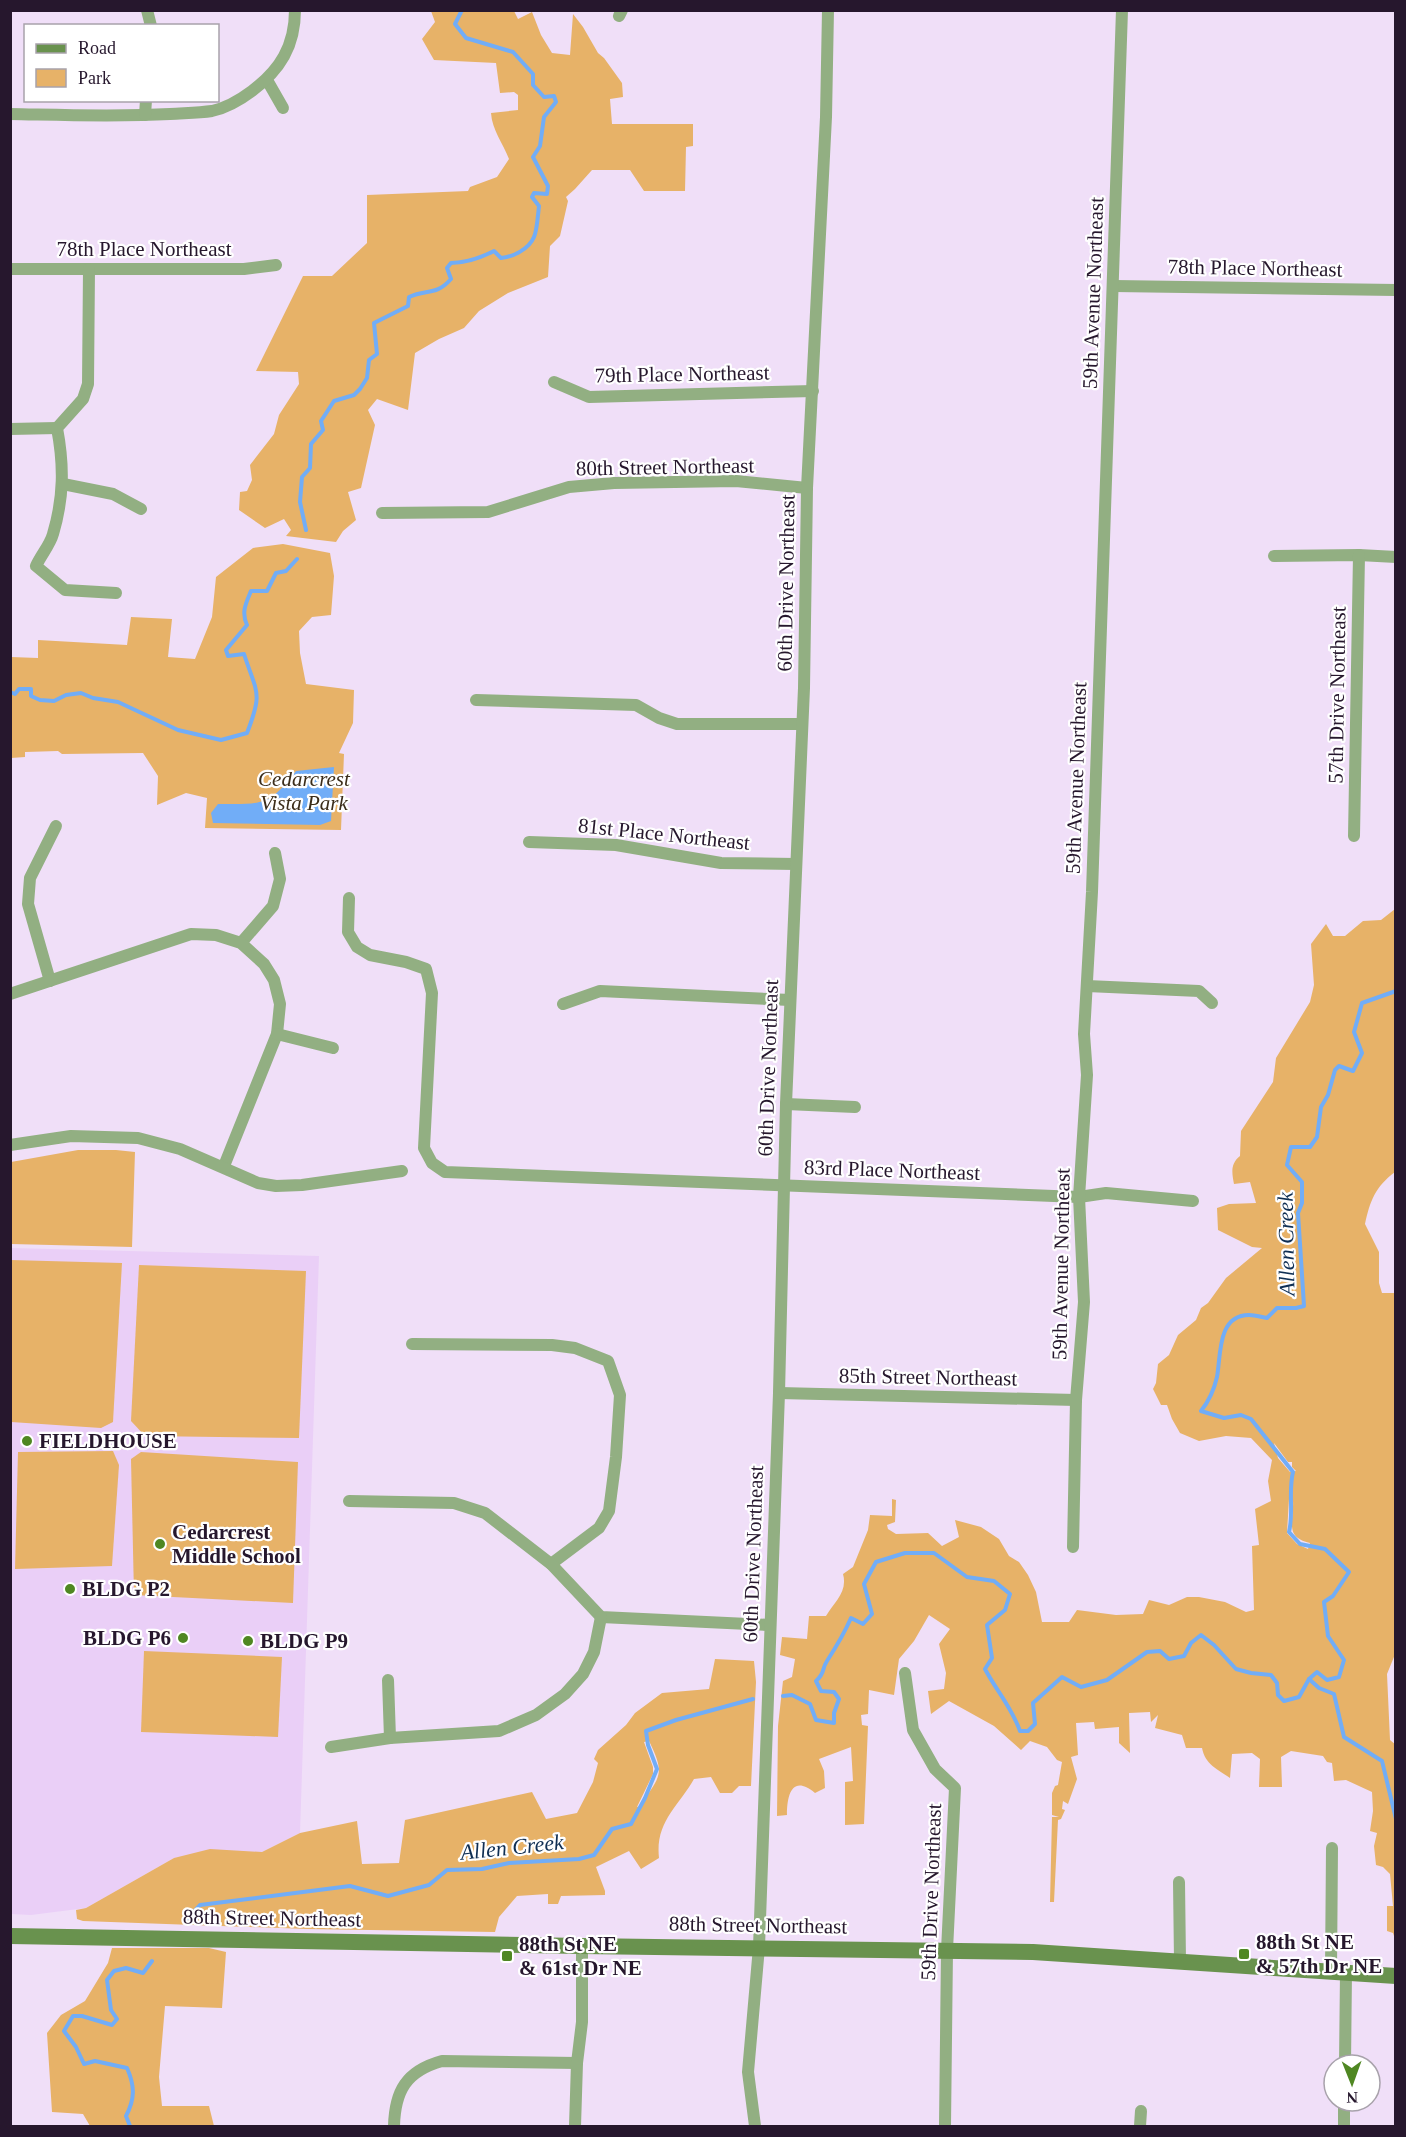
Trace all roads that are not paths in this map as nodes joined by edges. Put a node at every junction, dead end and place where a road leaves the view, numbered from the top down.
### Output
1 (296, 10) edge
2 (828, 10) edge
3 (1122, 10) edge
4 (267, 80) junction
5 (146, 102) edge
6 (283, 108) dead end
7 (10, 114) edge
8 (145, 115) junction
9 (276, 265) dead end
10 (10, 269) edge
11 (88, 269) junction
12 (1113, 286) junction
13 (1395, 290) edge
14 (554, 382) dead end
15 (813, 391) junction
16 (57, 428) junction
17 (10, 429) edge
18 (63, 484) junction
19 (807, 488) junction
20 (141, 509) dead end
21 (382, 513) dead end
22 (1359, 555) junction
23 (1274, 556) dead end
24 (1395, 557) edge
25 (116, 593) dead end
26 (476, 700) dead end
27 (802, 724) junction
28 (56, 826) dead end
29 (1354, 836) dead end
30 (529, 842) dead end
31 (275, 853) dead end
32 (796, 864) junction
33 (349, 898) dead end
34 (241, 943) junction
35 (50, 981) junction
36 (1087, 986) junction
37 (10, 994) edge
38 (790, 1000) junction
39 (1212, 1003) dead end
40 (563, 1004) dead end
41 (277, 1034) junction
42 (333, 1048) dead end
43 (786, 1104) junction
44 (855, 1107) dead end
45 (10, 1145) edge
46 (224, 1166) junction
47 (402, 1171) dead end
48 (784, 1186) junction
49 (1079, 1197) junction
50 (1193, 1201) dead end
51 (412, 1344) dead end
52 (779, 1393) junction
53 (1076, 1400) junction
54 (349, 1501) dead end
55 (1073, 1547) dead end
56 (551, 1564) junction
57 (602, 1617) junction
58 (770, 1625) junction
59 (905, 1673) dead end
60 (388, 1680) dead end
61 (390, 1738) junction
62 (331, 1747) dead end
63 (1332, 1848) dead end
64 (1179, 1882) dead end
65 (10, 1936) edge
66 (582, 1946) junction
67 (759, 1947) junction
68 (947, 1950) junction
69 (1180, 1961) junction
70 (1338, 1971) junction
71 (1395, 1976) edge
72 (1344, 2053) edge
73 (577, 2063) junction
74 (1141, 2111) dead end
75 (394, 2127) edge
76 (575, 2127) edge
77 (755, 2127) edge
78 (945, 2127) edge
79 (1140, 2127) edge

1 - 4 street
2 - 15 street, 60th Drive Northeast
3 - 12 street, 59th Avenue Northeast
4 - 6 street
4 - 8 street
5 - 8 street
7 - 8 street
9 - 11 street, 78th Place Northeast
10 - 11 street, 78th Place Northeast
11 - 16 street
12 - 13 street, 78th Place Northeast
12 - 36 street, 59th Avenue Northeast
14 - 15 street, 79th Place Northeast
15 - 19 street, 60th Drive Northeast
16 - 17 street
16 - 18 street
18 - 20 street
18 - 25 street
19 - 21 street, 80th Street Northeast
19 - 27 street, 60th Drive Northeast
22 - 23 street
22 - 24 street
22 - 29 street, 57th Drive Northeast
26 - 27 street
27 - 32 street, 60th Drive Northeast
28 - 35 street
30 - 32 street, 81st Place Northeast
31 - 34 street
32 - 38 street, 60th Drive Northeast
33 - 48 street, 83rd Place Northeast
34 - 35 street
34 - 41 street
35 - 37 street
36 - 39 street
36 - 49 street, 59th Avenue Northeast
38 - 40 street
38 - 43 street, 60th Drive Northeast
41 - 42 street
41 - 46 street
43 - 44 street
43 - 48 street, 60th Drive Northeast
45 - 46 street
46 - 47 street
48 - 49 street, 83rd Place Northeast
48 - 52 street, 60th Drive Northeast
49 - 50 street, 83rd Place Northeast
49 - 53 street, 59th Avenue Northeast
51 - 56 street
52 - 53 street, 85th Street Northeast
52 - 58 street, 60th Drive Northeast
53 - 55 street, 59th Avenue Northeast
54 - 56 street
56 - 57 street
57 - 58 street
57 - 61 street
58 - 67 street, 60th Drive Northeast
59 - 68 street, 59th Drive Northeast
60 - 61 street
61 - 62 street
63 - 70 street
64 - 69 street
65 - 66 main road, 88th Street Northeast
66 - 67 main road, 88th Street Northeast
66 - 73 street
67 - 68 main road, 88th Street Northeast
67 - 77 street, 60th Drive Northeast
68 - 69 main road, 88th Street Northeast
68 - 78 street, 59th Drive Northeast
69 - 70 main road, 88th Street Northeast
70 - 71 main road, 88th Street Northeast
70 - 72 street
73 - 75 street
73 - 76 street
74 - 79 street

